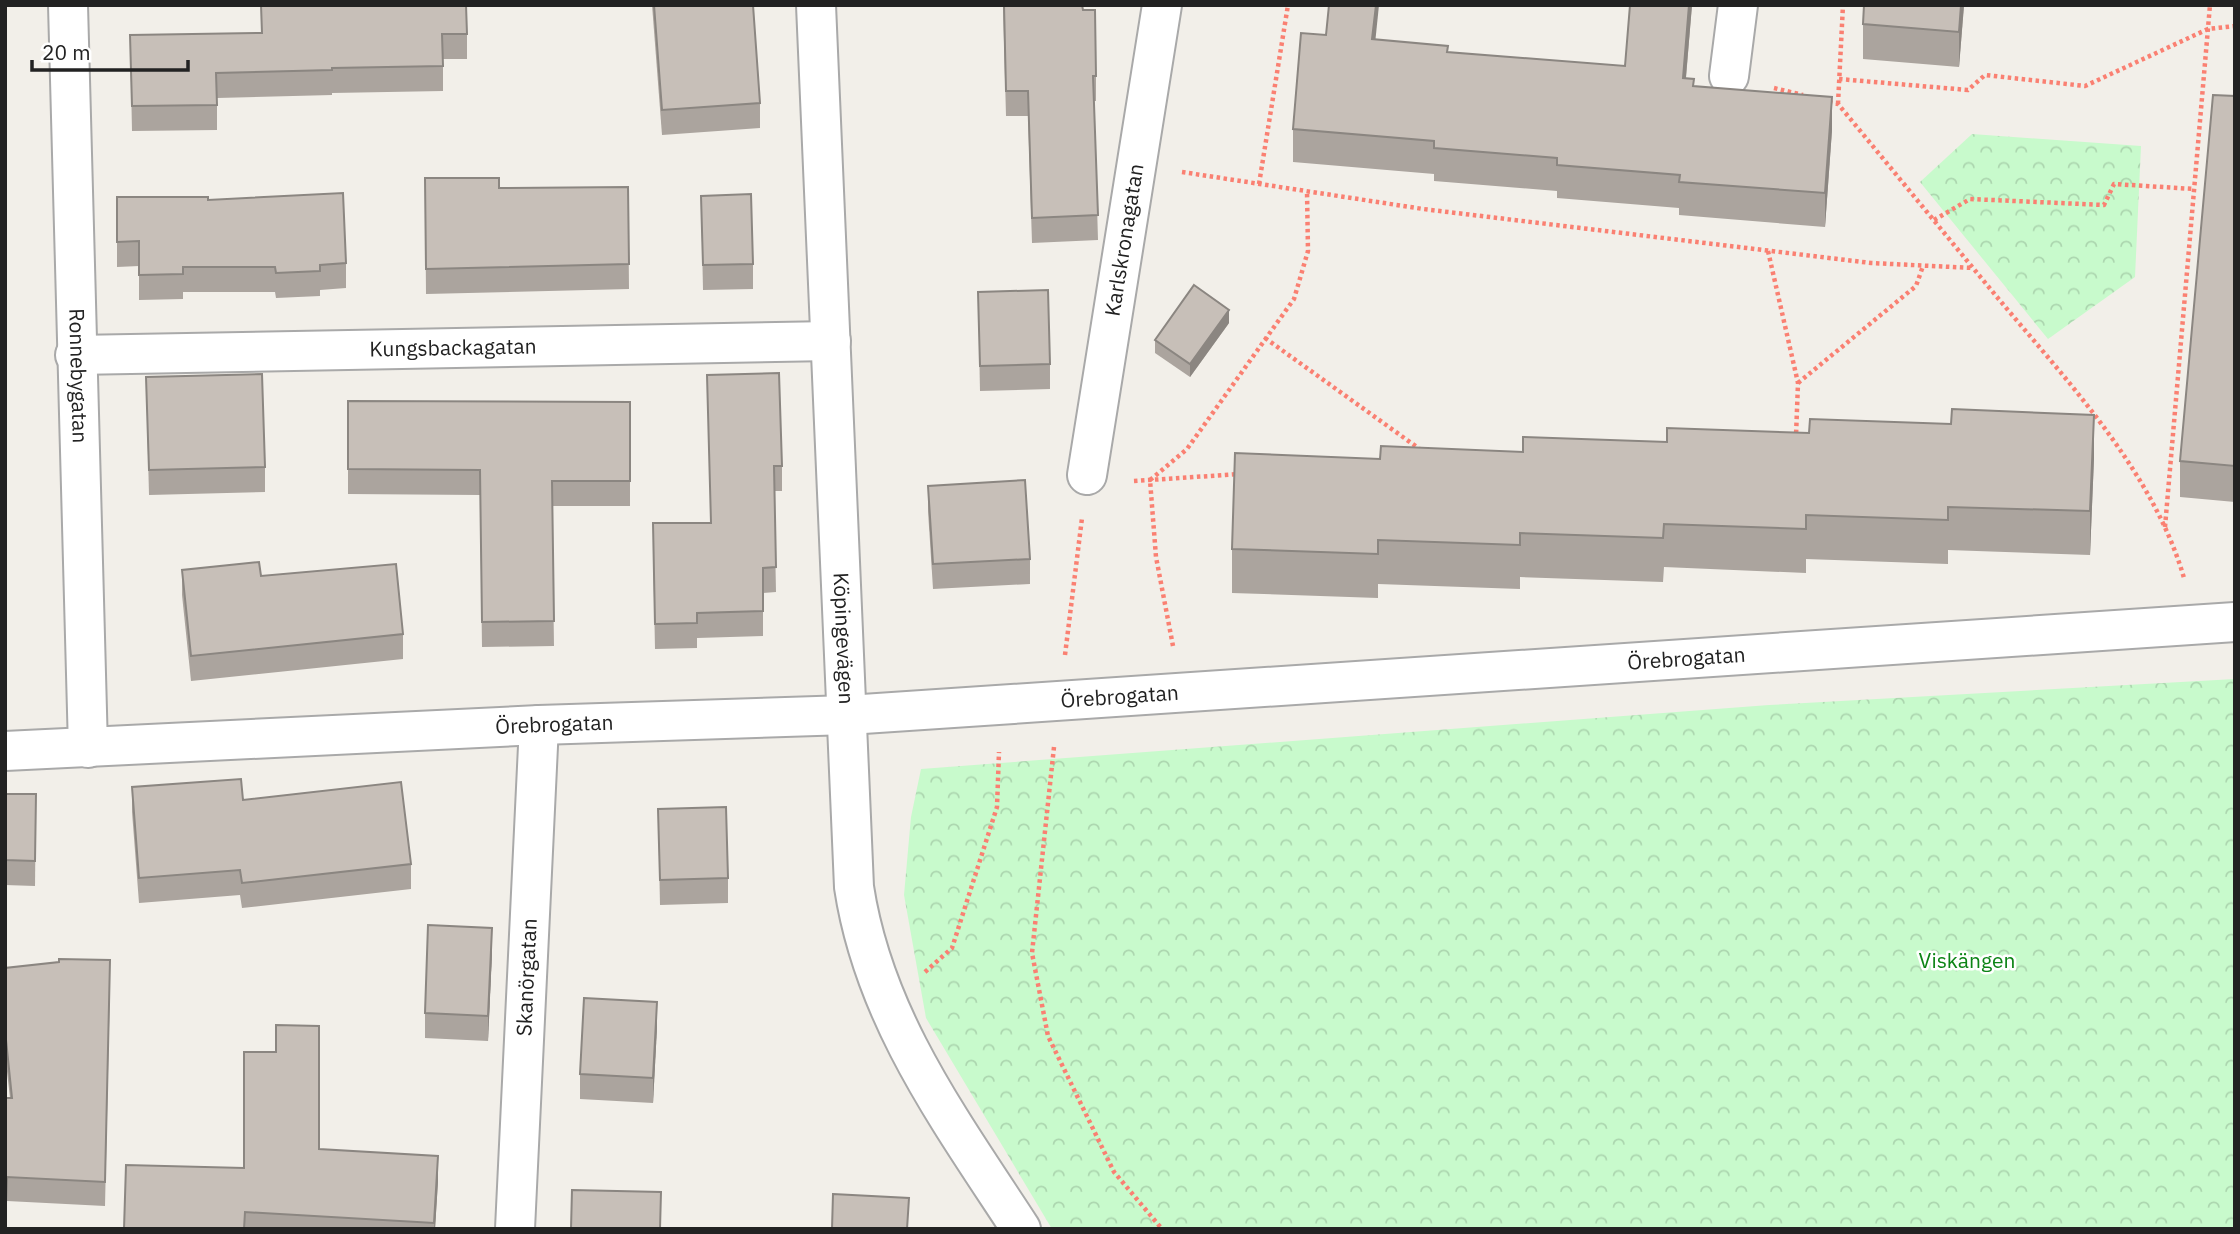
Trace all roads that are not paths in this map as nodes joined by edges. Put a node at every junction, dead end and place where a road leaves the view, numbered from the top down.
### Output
1 (68, 5) edge
2 (816, 5) edge
3 (1162, 5) edge
4 (1738, 5) edge
5 (1729, 76) road end
6 (831, 341) junction
7 (75, 355) junction
8 (1086, 480) road end
9 (2235, 622) edge
10 (848, 715) junction
11 (539, 725) junction
12 (88, 748) junction
13 (5, 751) edge
14 (515, 1229) edge
15 (1021, 1229) edge

1 - 7 street, Ronnebygatan
2 - 6 street, Köpingevägen
3 - 8 street, Karlskronagatan
4 - 5 street
6 - 7 street, Kungsbackagatan
6 - 10 street, Köpingevägen
7 - 12 street, Ronnebygatan
9 - 10 street, Örebrogatan
10 - 11 street, Örebrogatan
10 - 15 street, Köpingevägen
11 - 12 street, Örebrogatan
11 - 14 street, Skanörgatan
12 - 13 street, Örebrogatan

